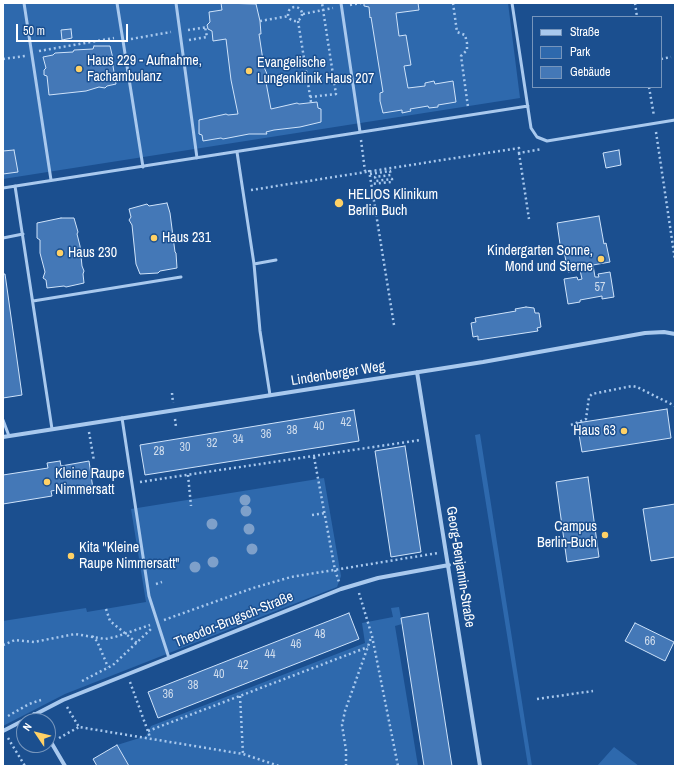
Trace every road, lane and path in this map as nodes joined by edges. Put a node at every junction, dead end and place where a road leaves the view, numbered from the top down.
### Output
1 (24, 3) edge
2 (116, 3) edge
3 (176, 3) edge
4 (322, 3) edge
5 (453, 3) edge
6 (512, 3) edge
7 (635, 3) edge
8 (294, 5) edge
9 (341, 5) edge
10 (323, 10) junction
11 (303, 14) junction
12 (288, 16) junction
13 (638, 16) edge
14 (260, 21) dead end
15 (298, 21) junction
16 (181, 31) junction
17 (122, 40) junction
18 (182, 41) junction
19 (32, 54) junction
20 (671, 57) dead end
21 (3, 59) edge
22 (662, 59) edge
23 (649, 88) edge
24 (310, 98) junction
25 (311, 102) dead end
26 (528, 106) junction
27 (470, 115) junction
28 (675, 120) edge
29 (655, 123) junction
30 (360, 132) junction
31 (656, 132) junction
32 (649, 133) dead end
33 (548, 148) dead end
34 (237, 152) junction
35 (519, 152) junction
36 (197, 158) junction
37 (143, 166) junction
38 (369, 170) junction
39 (365, 171) junction
40 (370, 174) junction
41 (51, 180) junction
42 (371, 184) junction
43 (15, 186) junction
44 (3, 188) edge
45 (243, 191) junction
46 (528, 219) dead end
47 (23, 234) junction
48 (3, 238) edge
49 (276, 260) dead end
50 (675, 260) edge
51 (254, 264) junction
52 (181, 277) dead end
53 (33, 301) junction
54 (394, 325) dead end
55 (675, 334) edge
56 (417, 372) junction
57 (270, 395) junction
58 (675, 406) edge
59 (122, 418) junction
60 (3, 420) edge
61 (88, 423) junction
62 (571, 425) dead end
63 (52, 429) junction
64 (9, 436) junction
65 (3, 437) edge
66 (428, 439) junction
67 (314, 457) junction
68 (94, 461) dead end
69 (188, 475) junction
70 (131, 483) junction
71 (191, 506) dead end
72 (325, 514) junction
73 (312, 515) dead end
74 (446, 552) junction
75 (449, 565) junction
76 (335, 570) junction
77 (356, 584) junction
78 (341, 590) junction
79 (106, 609) dead end
80 (156, 623) junction
81 (125, 634) junction
82 (92, 636) junction
83 (372, 636) junction
84 (137, 643) junction
85 (3, 645) edge
86 (368, 647) junction
87 (169, 658) junction
88 (108, 668) junction
89 (127, 674) junction
90 (77, 683) dead end
91 (593, 691) dead end
92 (240, 696) junction
93 (537, 699) dead end
94 (63, 700) junction
95 (36, 713) edge
96 (16, 724) edge
97 (79, 727) junction
98 (3, 731) edge
99 (148, 731) junction
100 (150, 737) junction
101 (56, 740) edge
102 (56, 751) edge
103 (243, 754) junction
104 (25, 766) edge
105 (65, 766) edge
106 (279, 766) edge
107 (346, 766) edge
108 (398, 766) edge
109 (480, 766) edge

1 - 19 lane
2 - 17 lane
3 - 16 lane
4 - 10 path
5 - 27 path
6 - 26 lane
7 - 13 path
8 - 11 path
8 - 12 path
9 - 10 path
9 - 30 lane
10 - 11 path
10 - 24 path
11 - 15 path
12 - 14 path
12 - 15 path
15 - 24 path
16 - 17 path
16 - 18 lane
16 - 18 path
17 - 19 path
17 - 37 lane
18 - 36 lane
19 - 21 path
19 - 41 lane
20 - 22 path
23 - 29 path
24 - 25 path
26 - 27 lane
26 - 29 lane
27 - 30 lane
28 - 29 lane
29 - 31 path
30 - 34 lane
30 - 39 path
31 - 32 path
31 - 50 path
33 - 35 path
34 - 36 lane
34 - 45 lane
35 - 38 path
35 - 46 path
36 - 37 lane
37 - 41 lane
38 - 39 path
38 - 40 path
39 - 45 path
40 - 42 path
40 - 42 path
41 - 43 lane
42 - 54 path
43 - 44 lane
43 - 47 lane
45 - 51 lane
47 - 48 lane
47 - 53 lane
49 - 51 lane
51 - 57 lane
52 - 53 lane
53 - 63 lane
55 - 56 street, Lindenberger Weg
56 - 57 street, Lindenberger Weg
56 - 66 street, Georg-Benjamin-Straße
57 - 59 street, Lindenberger Weg
58 - 62 path
59 - 61 street, Lindenberger Weg
59 - 70 lane
60 - 64 lane
61 - 63 street, Lindenberger Weg
61 - 68 path
63 - 64 street, Lindenberger Weg
64 - 65 street, Lindenberger Weg
66 - 67 path
66 - 74 street, Georg-Benjamin-Straße
67 - 69 path
67 - 72 path
69 - 70 path
69 - 71 path
70 - 80 lane
72 - 73 path
72 - 76 path
74 - 75 street, Georg-Benjamin-Straße
74 - 76 path
75 - 77 street, Theodor-Brugsch-Straße
75 - 109 street, Georg-Benjamin-Straße
76 - 78 path
76 - 80 path
77 - 78 street, Theodor-Brugsch-Straße
77 - 83 path
78 - 87 street, Theodor-Brugsch-Straße
79 - 81 path
80 - 81 path
80 - 84 path
80 - 87 lane
81 - 82 path
81 - 84 path
82 - 85 path
82 - 88 path
83 - 86 path
83 - 108 path
84 - 88 path
86 - 92 path
86 - 107 path
87 - 89 street, Theodor-Brugsch-Straße
88 - 90 path
89 - 94 street, Theodor-Brugsch-Straße
89 - 99 path
91 - 93 path
92 - 99 path
92 - 103 path
94 - 95 street, Theodor-Brugsch-Straße
94 - 97 path
96 - 98 street, Theodor-Brugsch-Straße
97 - 100 path
97 - 101 path
98 - 104 path
99 - 100 path
100 - 103 path
102 - 105 street
103 - 106 path

